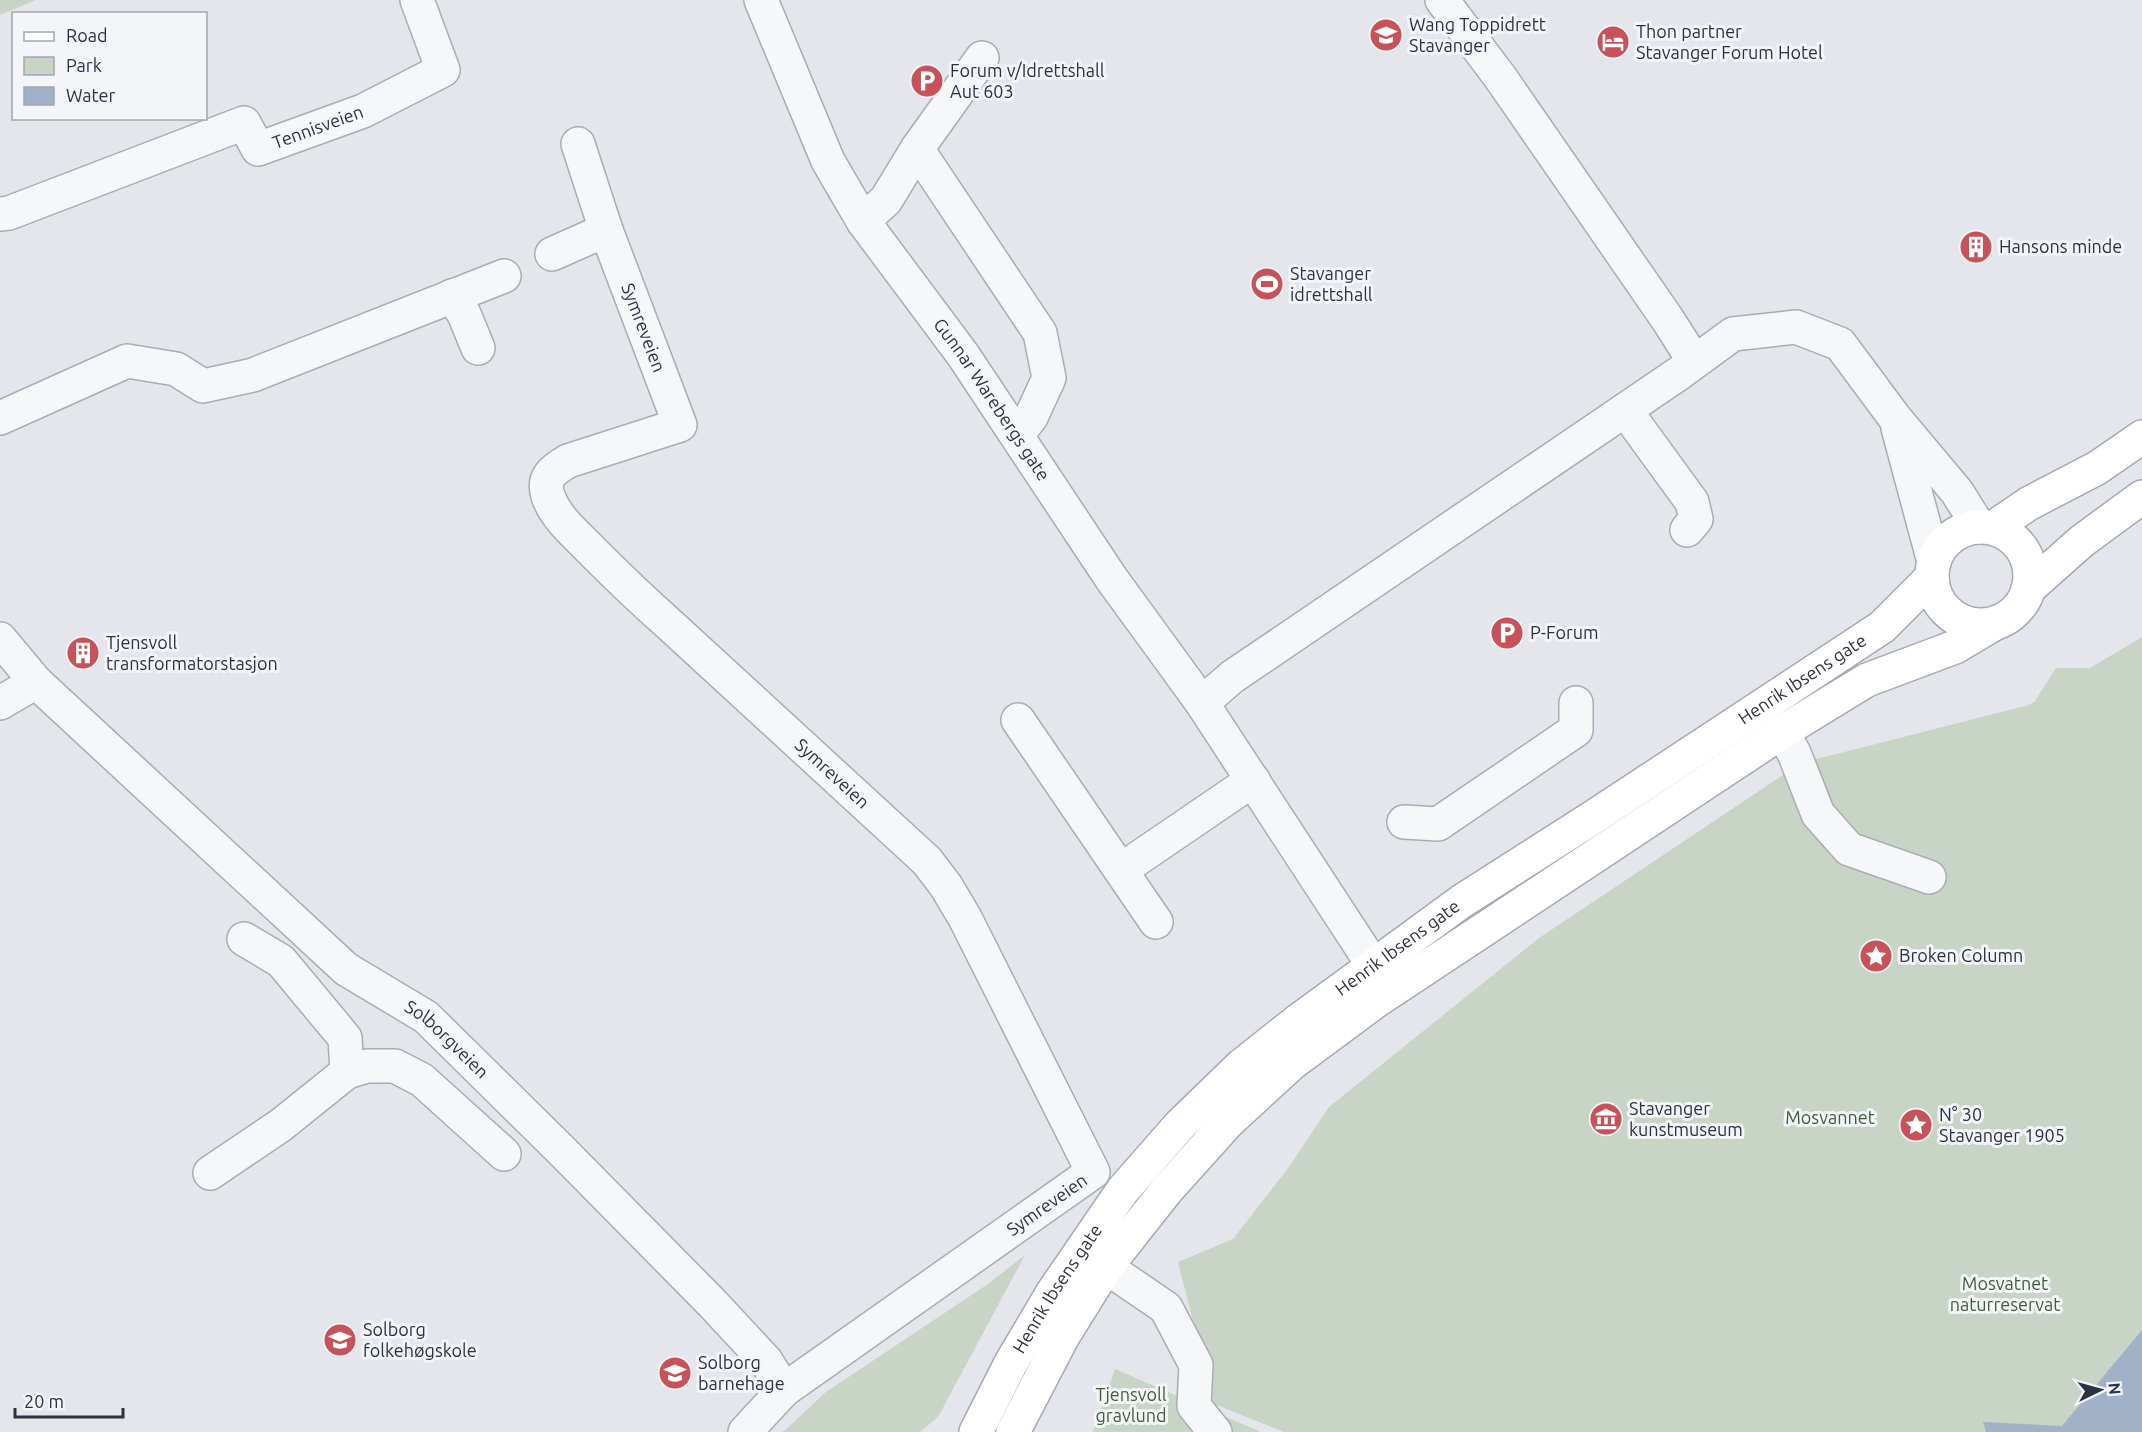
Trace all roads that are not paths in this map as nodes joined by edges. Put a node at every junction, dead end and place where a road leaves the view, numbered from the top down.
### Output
1 (417, 0) edge
2 (761, 0) edge
3 (1442, 0) edge
4 (982, 58) dead end
5 (578, 144) dead end
6 (917, 149) junction
7 (0, 214) edge
8 (863, 221) junction
9 (606, 230) junction
10 (552, 254) dead end
11 (504, 276) dead end
12 (452, 296) junction
13 (478, 348) dead end
14 (1694, 361) junction
15 (1624, 410) junction
16 (0, 418) edge
17 (1895, 418) junction
18 (1017, 435) junction
19 (2142, 437) edge
20 (2142, 497) edge
21 (1986, 528) junction
22 (1687, 530) dead end
23 (1933, 570) junction
24 (2028, 589) junction
25 (1997, 622) junction
26 (0, 639) edge
27 (36, 682) junction
28 (0, 703) edge
29 (1202, 703) junction
30 (1576, 703) dead end
31 (1018, 720) dead end
32 (1782, 732) junction
33 (1253, 780) junction
34 (1404, 822) dead end
35 (1120, 870) junction
36 (1929, 877) dead end
37 (1156, 922) dead end
38 (244, 939) dead end
39 (1373, 965) junction
40 (347, 1072) junction
41 (504, 1154) dead end
42 (210, 1173) dead end
43 (1106, 1267) junction
44 (784, 1390) junction
45 (745, 1432) edge
46 (976, 1432) edge
47 (1013, 1432) edge
48 (1215, 1432) edge

1 - 7 street, Tennisveien
2 - 8 street, Gunnar Warebergs gate
3 - 14 street
4 - 6 street
5 - 9 street, Symreveien
6 - 8 street
6 - 18 street
8 - 18 street, Gunnar Warebergs gate
9 - 10 street
9 - 44 street, Symreveien
11 - 12 street
12 - 13 street
12 - 16 street
14 - 15 street
14 - 17 street
15 - 22 street
15 - 29 street
17 - 21 street
17 - 23 street
18 - 29 street, Gunnar Warebergs gate
19 - 21 main road
20 - 24 main road
21 - 23 main road
21 - 24 main road
23 - 25 main road
23 - 39 main road, Henrik Ibsens gate
24 - 25 main road
25 - 32 main road, Henrik Ibsens gate
26 - 27 street, Solborgveien
27 - 28 street
27 - 44 street, Solborgveien
29 - 33 street, Gunnar Warebergs gate
30 - 34 street
31 - 35 street
32 - 36 street
32 - 43 main road, Henrik Ibsens gate
33 - 35 street
33 - 39 street, Gunnar Warebergs gate
35 - 37 street
38 - 40 street
39 - 46 main road, Henrik Ibsens gate
40 - 41 street
40 - 42 street
43 - 47 main road, Henrik Ibsens gate
43 - 48 street
44 - 45 street

